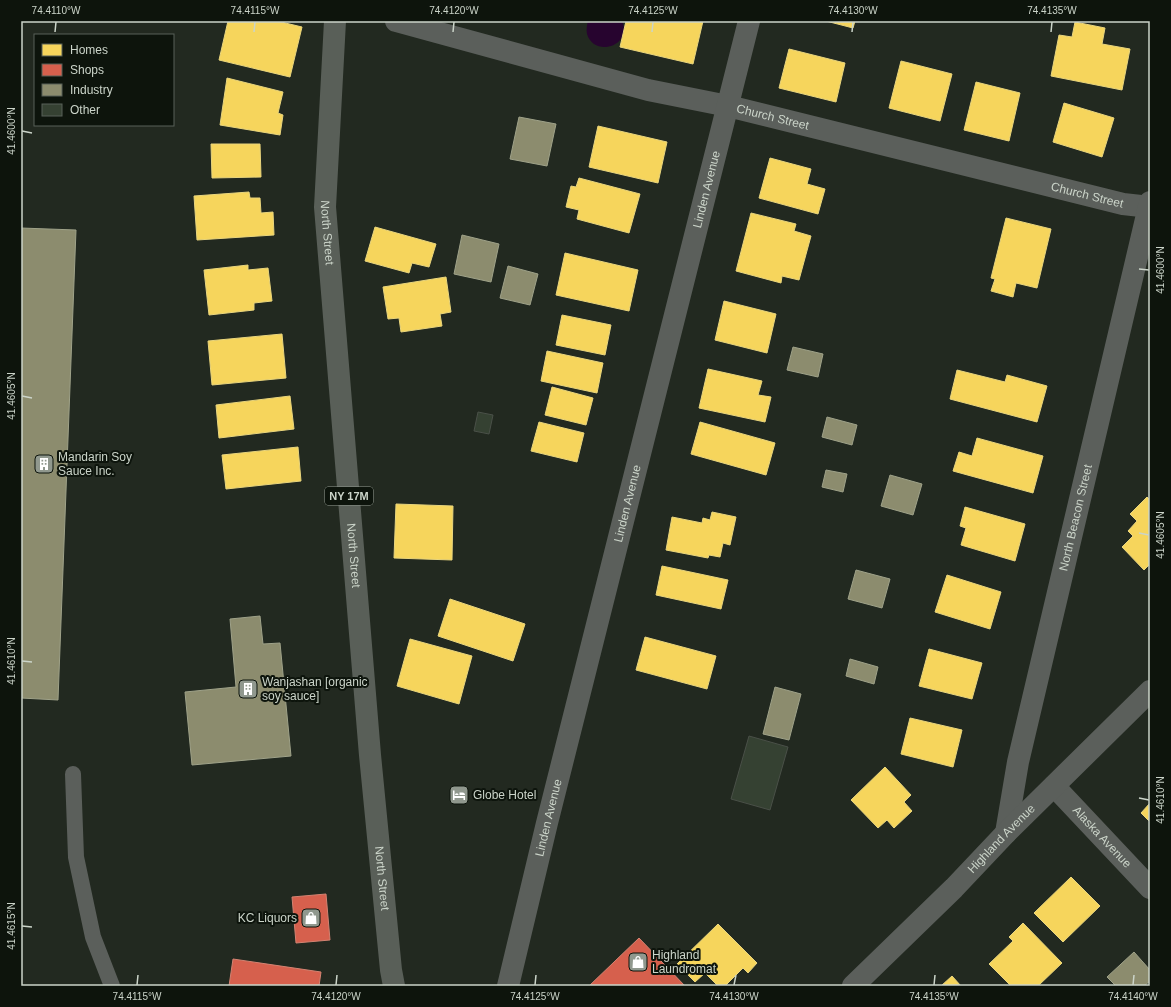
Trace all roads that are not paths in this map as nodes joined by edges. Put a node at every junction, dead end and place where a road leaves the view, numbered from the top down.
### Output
1 (335, 21) edge
2 (396, 21) edge
3 (749, 21) edge
4 (728, 106) junction
5 (1150, 205) edge
6 (1150, 692) edge
7 (73, 774) dead end
8 (1054, 786) junction
9 (1006, 833) junction
10 (1150, 888) edge
11 (393, 978) edge
12 (112, 986) edge
13 (508, 986) edge
14 (853, 986) edge

1 - 11 main road, North Street / NY 17M
2 - 4 street, Church Street
3 - 4 street, Linden Avenue
4 - 5 street, Church Street
4 - 13 street, Linden Avenue
5 - 9 street, North Beacon Street
6 - 8 street, Highland Avenue
7 - 12 lane
8 - 9 street, Highland Avenue
8 - 10 street, Alaska Avenue
9 - 14 street, Highland Avenue

